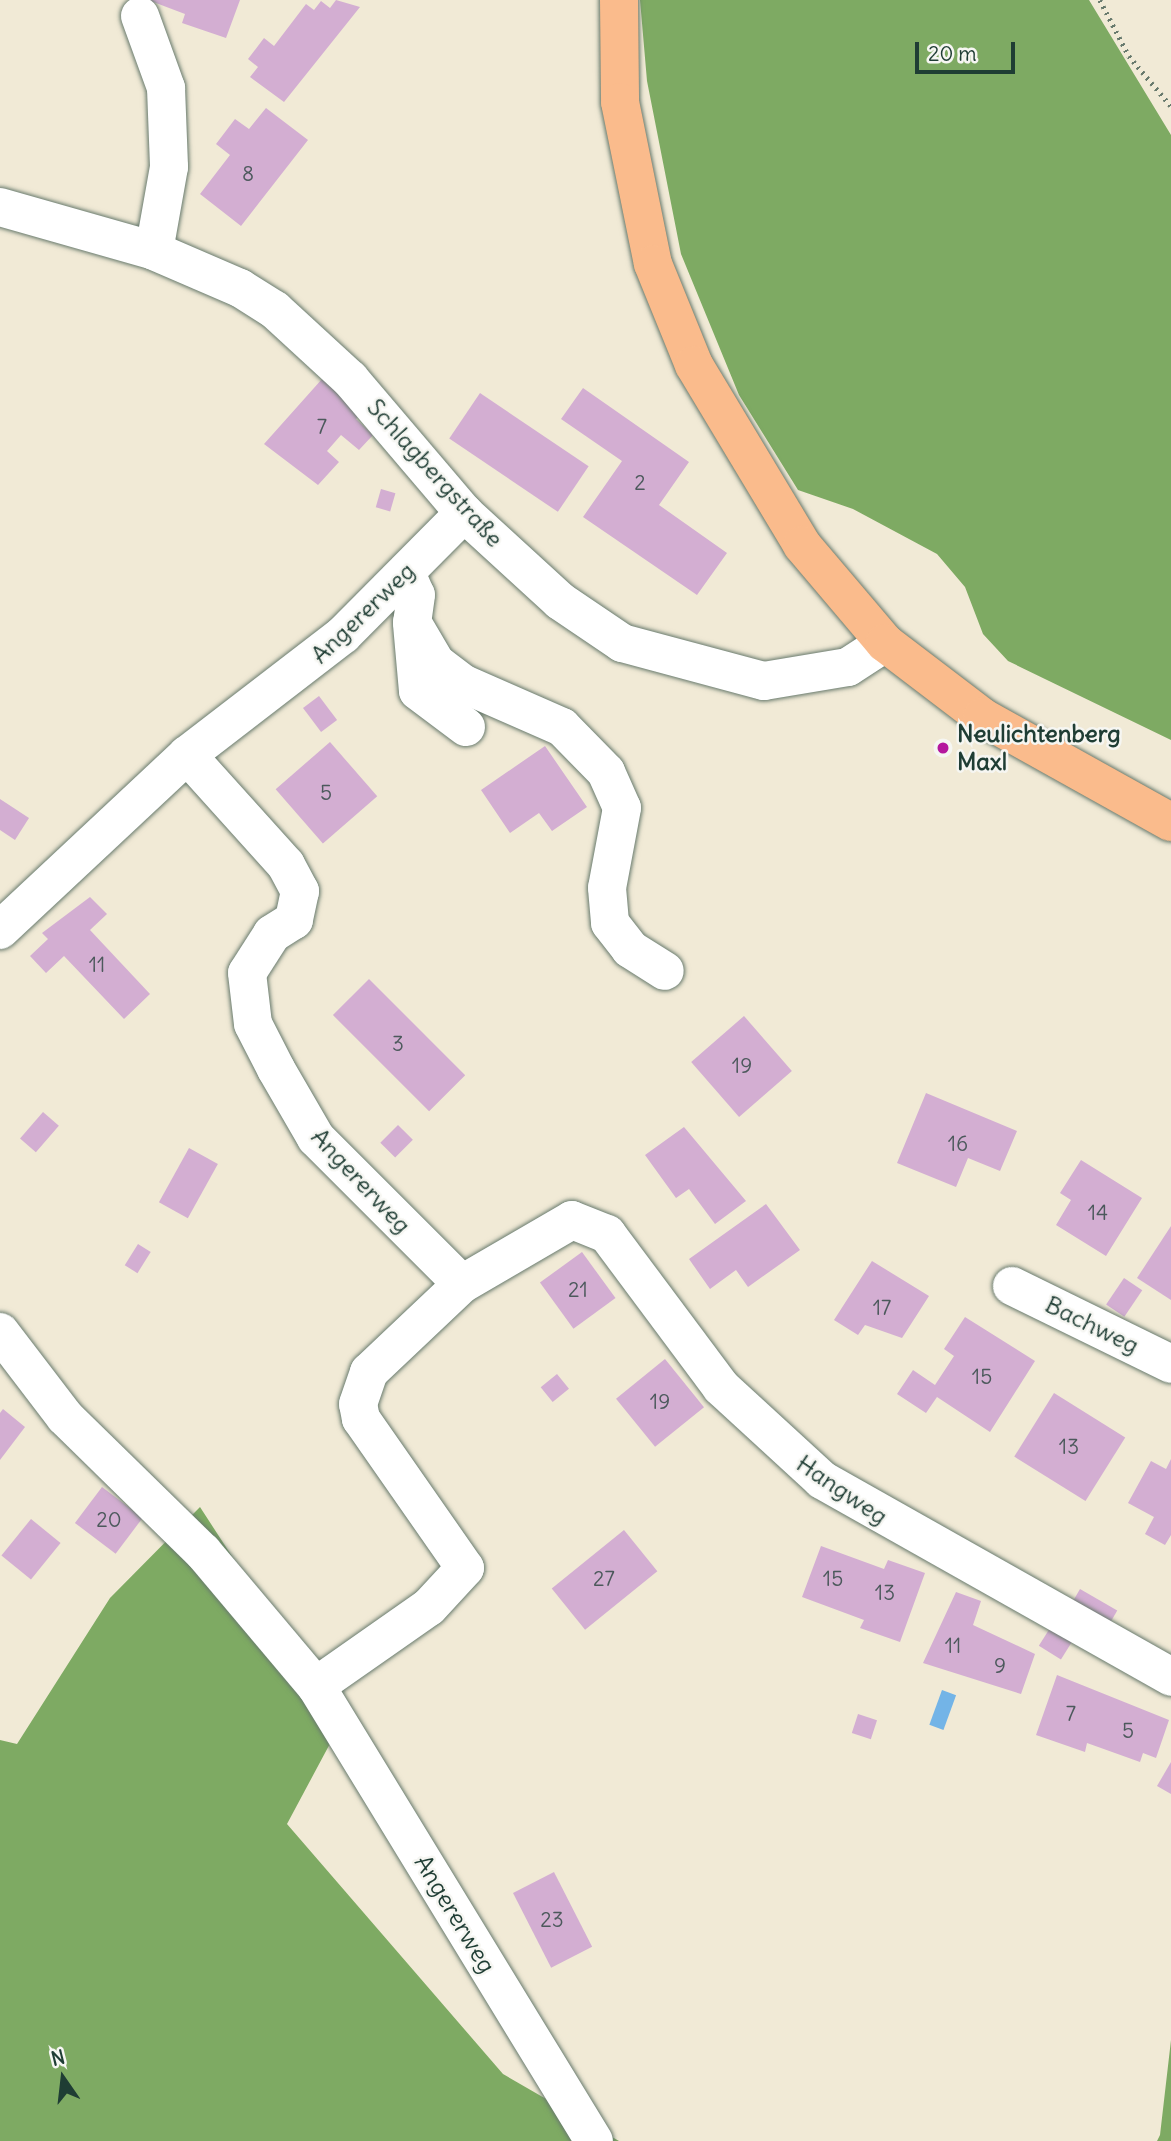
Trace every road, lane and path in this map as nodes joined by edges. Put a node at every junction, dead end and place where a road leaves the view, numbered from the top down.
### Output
1 (619, 0) edge
2 (1100, 0) edge
3 (140, 16) dead end
4 (1171, 106) edge
5 (0, 206) edge
6 (154, 251) junction
7 (464, 513) junction
8 (406, 573) junction
9 (412, 622) junction
10 (884, 643) junction
11 (466, 727) dead end
12 (187, 755) junction
13 (1171, 822) edge
14 (0, 930) edge
15 (665, 971) dead end
16 (462, 1284) junction
17 (1012, 1286) dead end
18 (0, 1332) edge
19 (1171, 1364) edge
20 (1171, 1677) edge
21 (316, 1686) junction
22 (594, 2141) edge

1 - 10 main road
2 - 4 path
3 - 6 street
5 - 6 street, Schlagbergstraße
6 - 7 street, Schlagbergstraße
7 - 8 street, Angererweg
7 - 10 street, Schlagbergstraße
8 - 9 street
8 - 12 street, Angererweg
9 - 11 street
9 - 15 street
10 - 13 main road
12 - 14 street, Angererweg
12 - 16 street, Angererweg
16 - 20 street, Hangweg
16 - 21 street
17 - 19 street, Bachweg
18 - 21 street, Angererweg
21 - 22 street, Angererweg

